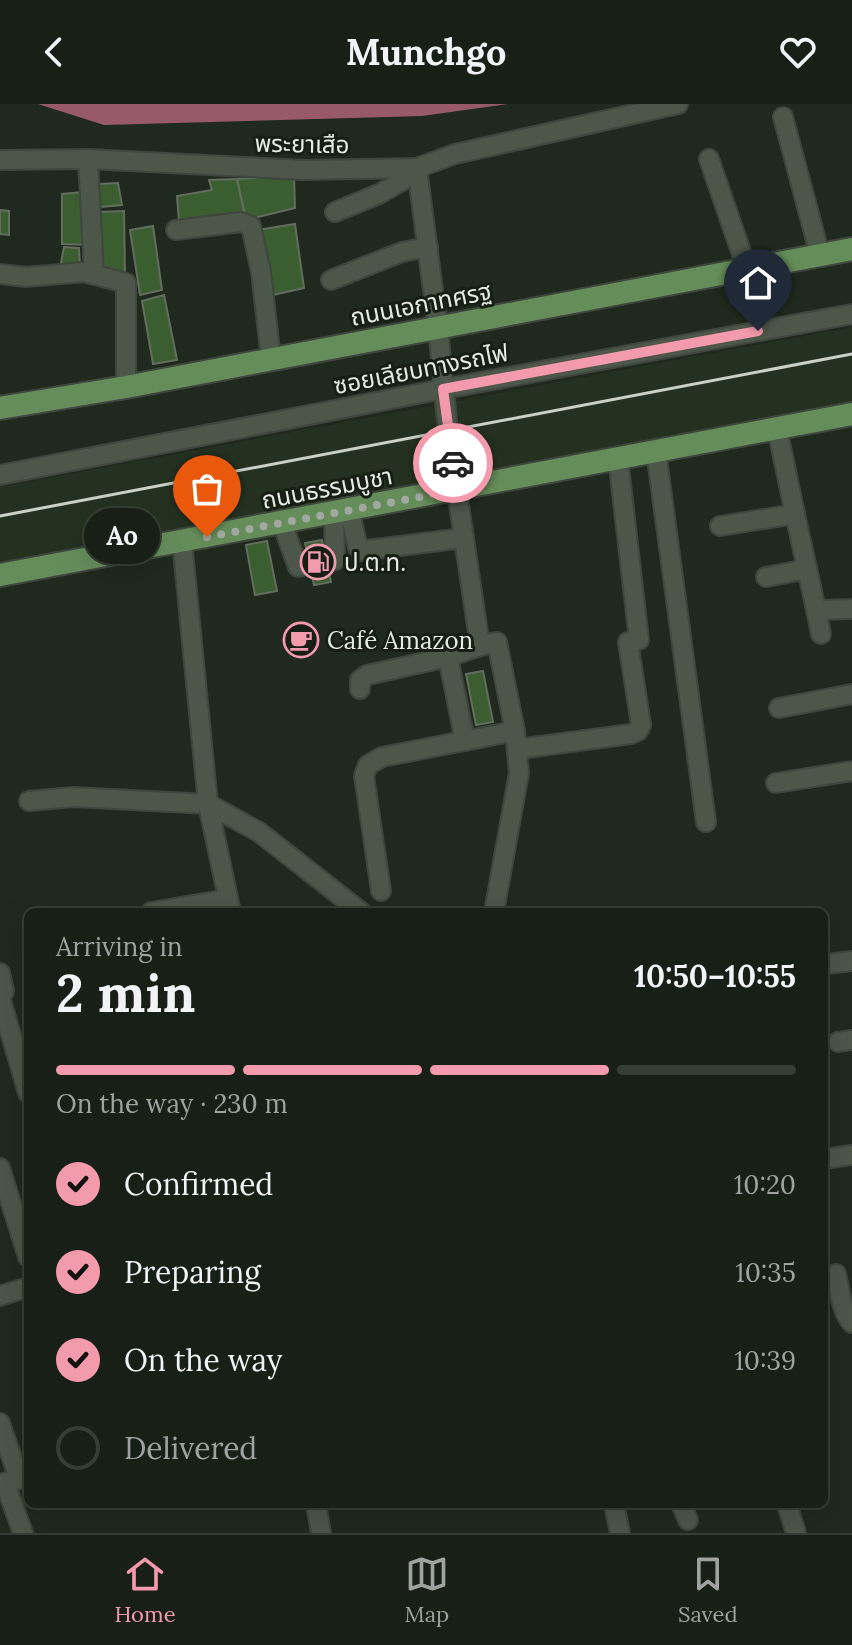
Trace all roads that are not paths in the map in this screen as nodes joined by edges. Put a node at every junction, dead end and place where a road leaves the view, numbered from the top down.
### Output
1 (678, 104) edge
2 (783, 117) dead end
3 (88, 159) junction
4 (709, 159) dead end
5 (0, 160) edge
6 (417, 168) junction
7 (335, 212) dead end
8 (176, 230) dead end
9 (428, 247) junction
10 (852, 249) edge
11 (820, 255) junction
12 (747, 269) junction
13 (0, 274) edge
14 (94, 275) junction
15 (331, 280) dead end
16 (852, 314) edge
17 (438, 328) junction
18 (271, 359) junction
19 (126, 387) junction
20 (443, 389) junction
21 (0, 408) edge
22 (852, 414) edge
23 (777, 428) junction
24 (656, 451) junction
25 (618, 458) junction
26 (0, 475) edge
27 (457, 490) junction
28 (342, 511) junction
29 (795, 514) junction
30 (282, 523) junction
31 (720, 526) dead end
32 (464, 538) junction
33 (182, 541) junction
34 (807, 569) junction
35 (0, 575) edge
36 (766, 577) dead end
37 (815, 605) junction
38 (852, 609) edge
39 (821, 634) dead end
40 (480, 646) junction
41 (448, 657) junction
42 (360, 689) dead end
43 (852, 694) edge
44 (779, 708) dead end
45 (517, 740) junction
46 (465, 741) junction
47 (852, 771) edge
48 (776, 783) dead end
49 (29, 801) dead end
50 (208, 804) junction
51 (706, 822) dead end
52 (381, 891) dead end
53 (230, 906) edge
54 (204, 908) edge
55 (356, 908) edge
56 (495, 908) edge
57 (852, 961) edge
58 (828, 964) edge
59 (0, 973) edge
60 (1, 997) edge
61 (24, 1079) edge
62 (852, 1155) edge
63 (828, 1158) edge
64 (0, 1168) edge
65 (24, 1244) edge
66 (832, 1273) edge
67 (24, 1288) edge
68 (0, 1296) edge
69 (852, 1323) edge
70 (0, 1423) edge
71 (3, 1483) edge
72 (317, 1508) edge
73 (615, 1508) edge
74 (788, 1508) edge
75 (23, 1533) edge
76 (321, 1533) edge
77 (620, 1533) edge
78 (796, 1533) edge

1 - 6 street
2 - 11 street
3 - 5 street, พระยาเสือ
3 - 6 street, พระยาเสือ
3 - 14 street
4 - 12 street
6 - 7 street
6 - 9 street
8 - 18 street
9 - 15 street
9 - 17 street
10 - 11 main road, ถนนเอกาทศรฐ
11 - 12 main road, ถนนเอกาทศรฐ
12 - 17 main road, ถนนเอกาทศรฐ
13 - 14 street
14 - 19 street
16 - 20 street, ซอยเลียบทางรถไฟ
17 - 18 main road, ถนนเอกาทศรฐ
17 - 20 street
18 - 19 main road, ถนนเอกาทศรฐ
19 - 21 main road, ถนนเอกาทศรฐ
20 - 26 street, ซอยเลียบทางรถไฟ
20 - 27 street
22 - 23 main road, ถนนธรรมบูชา
23 - 24 main road, ถนนธรรมบูชา
23 - 29 street
24 - 25 main road, ถนนธรรมบูชา
24 - 51 street
25 - 27 main road, ถนนธรรมบูชา
25 - 45 street
27 - 28 main road, ถนนธรรมบูชา
27 - 32 street
28 - 30 main road, ถนนธรรมบูชา
28 - 30 street
28 - 32 street
29 - 31 street
29 - 34 street
30 - 33 main road, ถนนธรรมบูชา
32 - 40 street
33 - 35 main road, ถนนธรรมบูชา
33 - 50 street
34 - 36 street
34 - 37 street
37 - 38 street
37 - 39 street
40 - 41 street
40 - 45 street
41 - 42 street
41 - 46 street
43 - 44 street
45 - 46 street
45 - 56 street
46 - 52 street
47 - 48 street
49 - 50 street
50 - 53 street
50 - 55 street
53 - 54 street
57 - 58 street
59 - 60 street
60 - 61 street
62 - 63 street
64 - 65 street
66 - 69 street
67 - 68 street
70 - 71 street
71 - 75 street
72 - 76 street
73 - 77 street
74 - 78 street

